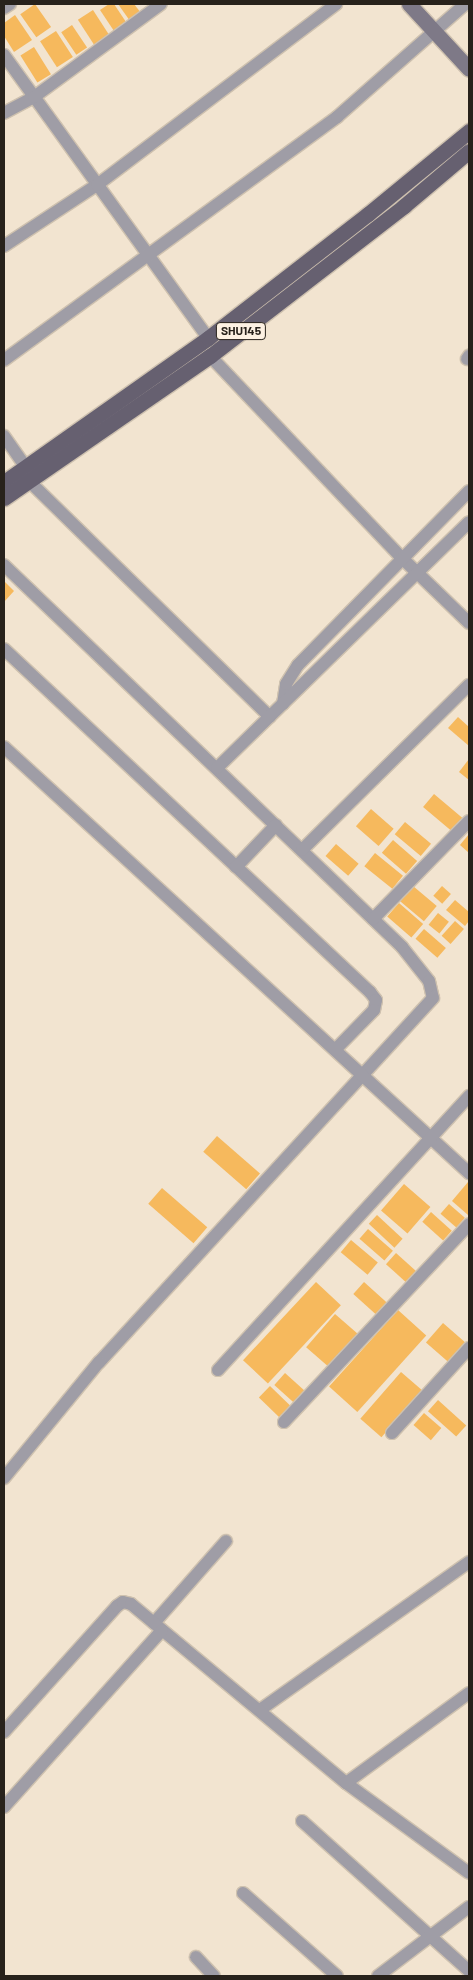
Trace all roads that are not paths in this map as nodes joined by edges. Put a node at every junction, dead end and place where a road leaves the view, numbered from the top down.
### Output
1 (10, 4) edge
2 (161, 4) edge
3 (336, 4) edge
4 (409, 4) edge
5 (465, 4) edge
6 (4, 8) edge
7 (434, 32) junction
8 (4, 55) edge
9 (469, 69) edge
10 (34, 97) junction
11 (4, 113) edge
12 (469, 131) edge
13 (469, 151) edge
14 (97, 185) junction
15 (4, 246) edge
16 (147, 254) junction
17 (208, 338) junction
18 (210, 356) junction
19 (4, 360) edge
20 (4, 436) edge
21 (28, 474) junction
22 (4, 482) edge
23 (469, 491) edge
24 (4, 498) edge
25 (469, 522) edge
26 (402, 558) junction
27 (4, 565) edge
28 (417, 573) junction
29 (469, 623) edge
30 (4, 649) edge
31 (469, 685) edge
32 (283, 704) junction
33 (270, 717) junction
34 (4, 747) edge
35 (217, 768) junction
36 (469, 821) edge
37 (276, 825) junction
38 (302, 850) junction
39 (236, 867) junction
40 (373, 919) junction
41 (336, 1049) junction
42 (364, 1076) junction
43 (469, 1096) edge
44 (432, 1139) junction
45 (469, 1173) edge
46 (469, 1224) edge
47 (469, 1348) edge
48 (218, 1370) dead end
49 (284, 1422) dead end
50 (392, 1433) dead end
51 (4, 1478) edge
52 (226, 1541) dead end
53 (469, 1562) edge
54 (158, 1627) junction
55 (469, 1693) edge
56 (260, 1710) junction
57 (4, 1732) edge
58 (346, 1783) junction
59 (4, 1807) edge
60 (302, 1821) dead end
61 (469, 1873) edge
62 (243, 1893) dead end
63 (469, 1907) edge
64 (431, 1936) junction
65 (196, 1957) dead end
66 (469, 1971) edge
67 (214, 1976) edge
68 (337, 1976) edge
69 (378, 1976) edge

1 - 6 street
2 - 10 street
3 - 14 street
4 - 7 street
5 - 7 street
7 - 9 street
7 - 16 street
8 - 10 street
10 - 11 street
10 - 14 street
12 - 17 main road
13 - 18 main road, SHU145
14 - 15 street
14 - 16 street
16 - 17 street
16 - 19 street
17 - 21 main road
18 - 21 main road, SHU145
18 - 26 street
20 - 21 street
21 - 22 main road
21 - 24 main road, SHU145
21 - 33 street
23 - 26 street
25 - 28 street
26 - 28 street
26 - 32 street
27 - 35 street
28 - 29 street
28 - 32 street
30 - 39 street
31 - 38 street
32 - 33 street
33 - 35 street
34 - 41 street
35 - 37 street
36 - 40 street
37 - 38 street
37 - 39 street
38 - 40 street
39 - 41 street
40 - 42 street
41 - 42 street
42 - 44 street
42 - 51 street
43 - 44 street
44 - 45 street
44 - 48 street
46 - 49 street
47 - 50 street
52 - 54 street
53 - 56 street
54 - 56 street
54 - 57 street
54 - 59 street
55 - 58 street
56 - 58 street
58 - 61 street
60 - 64 street
62 - 68 street
63 - 64 street
64 - 66 street
64 - 69 street
65 - 67 street

